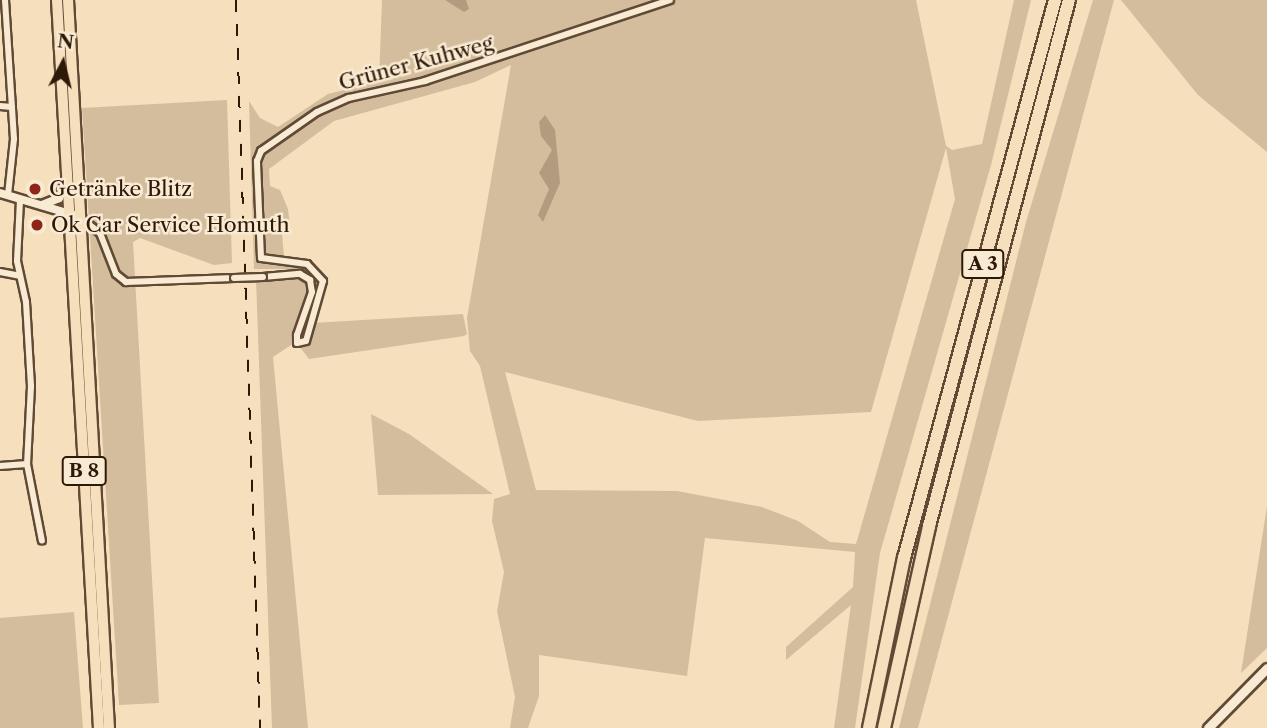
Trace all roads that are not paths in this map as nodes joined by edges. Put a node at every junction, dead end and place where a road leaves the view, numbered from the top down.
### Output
1 (5, 0) edge
2 (57, 0) edge
3 (68, 0) edge
4 (670, 0) edge
5 (1055, 0) edge
6 (1069, 0) edge
7 (0, 106) edge
8 (12, 107) junction
9 (67, 178) junction
10 (4, 194) edge
11 (20, 200) junction
12 (39, 206) junction
13 (69, 214) junction
14 (80, 217) junction
15 (0, 272) edge
16 (20, 276) junction
17 (27, 464) junction
18 (0, 466) edge
19 (42, 541) dead end
20 (1267, 668) edge
21 (99, 728) edge
22 (110, 728) edge
23 (869, 728) edge
24 (884, 728) edge
25 (1208, 728) edge

1 - 8 street
2 - 9 main road, B 8
3 - 14 main road, B 8
4 - 14 street, Grüner Kuhweg, bridge
5 - 23 highway, A 3
6 - 24 highway, A 3
7 - 8 street
8 - 10 street
9 - 12 street
9 - 13 main road, B 8
10 - 11 street
11 - 12 street
11 - 16 street
12 - 13 street
13 - 14 street
13 - 21 main road, B 8
14 - 22 main road, B 8
15 - 16 street
16 - 17 street
17 - 18 street
17 - 19 street
20 - 25 main road

